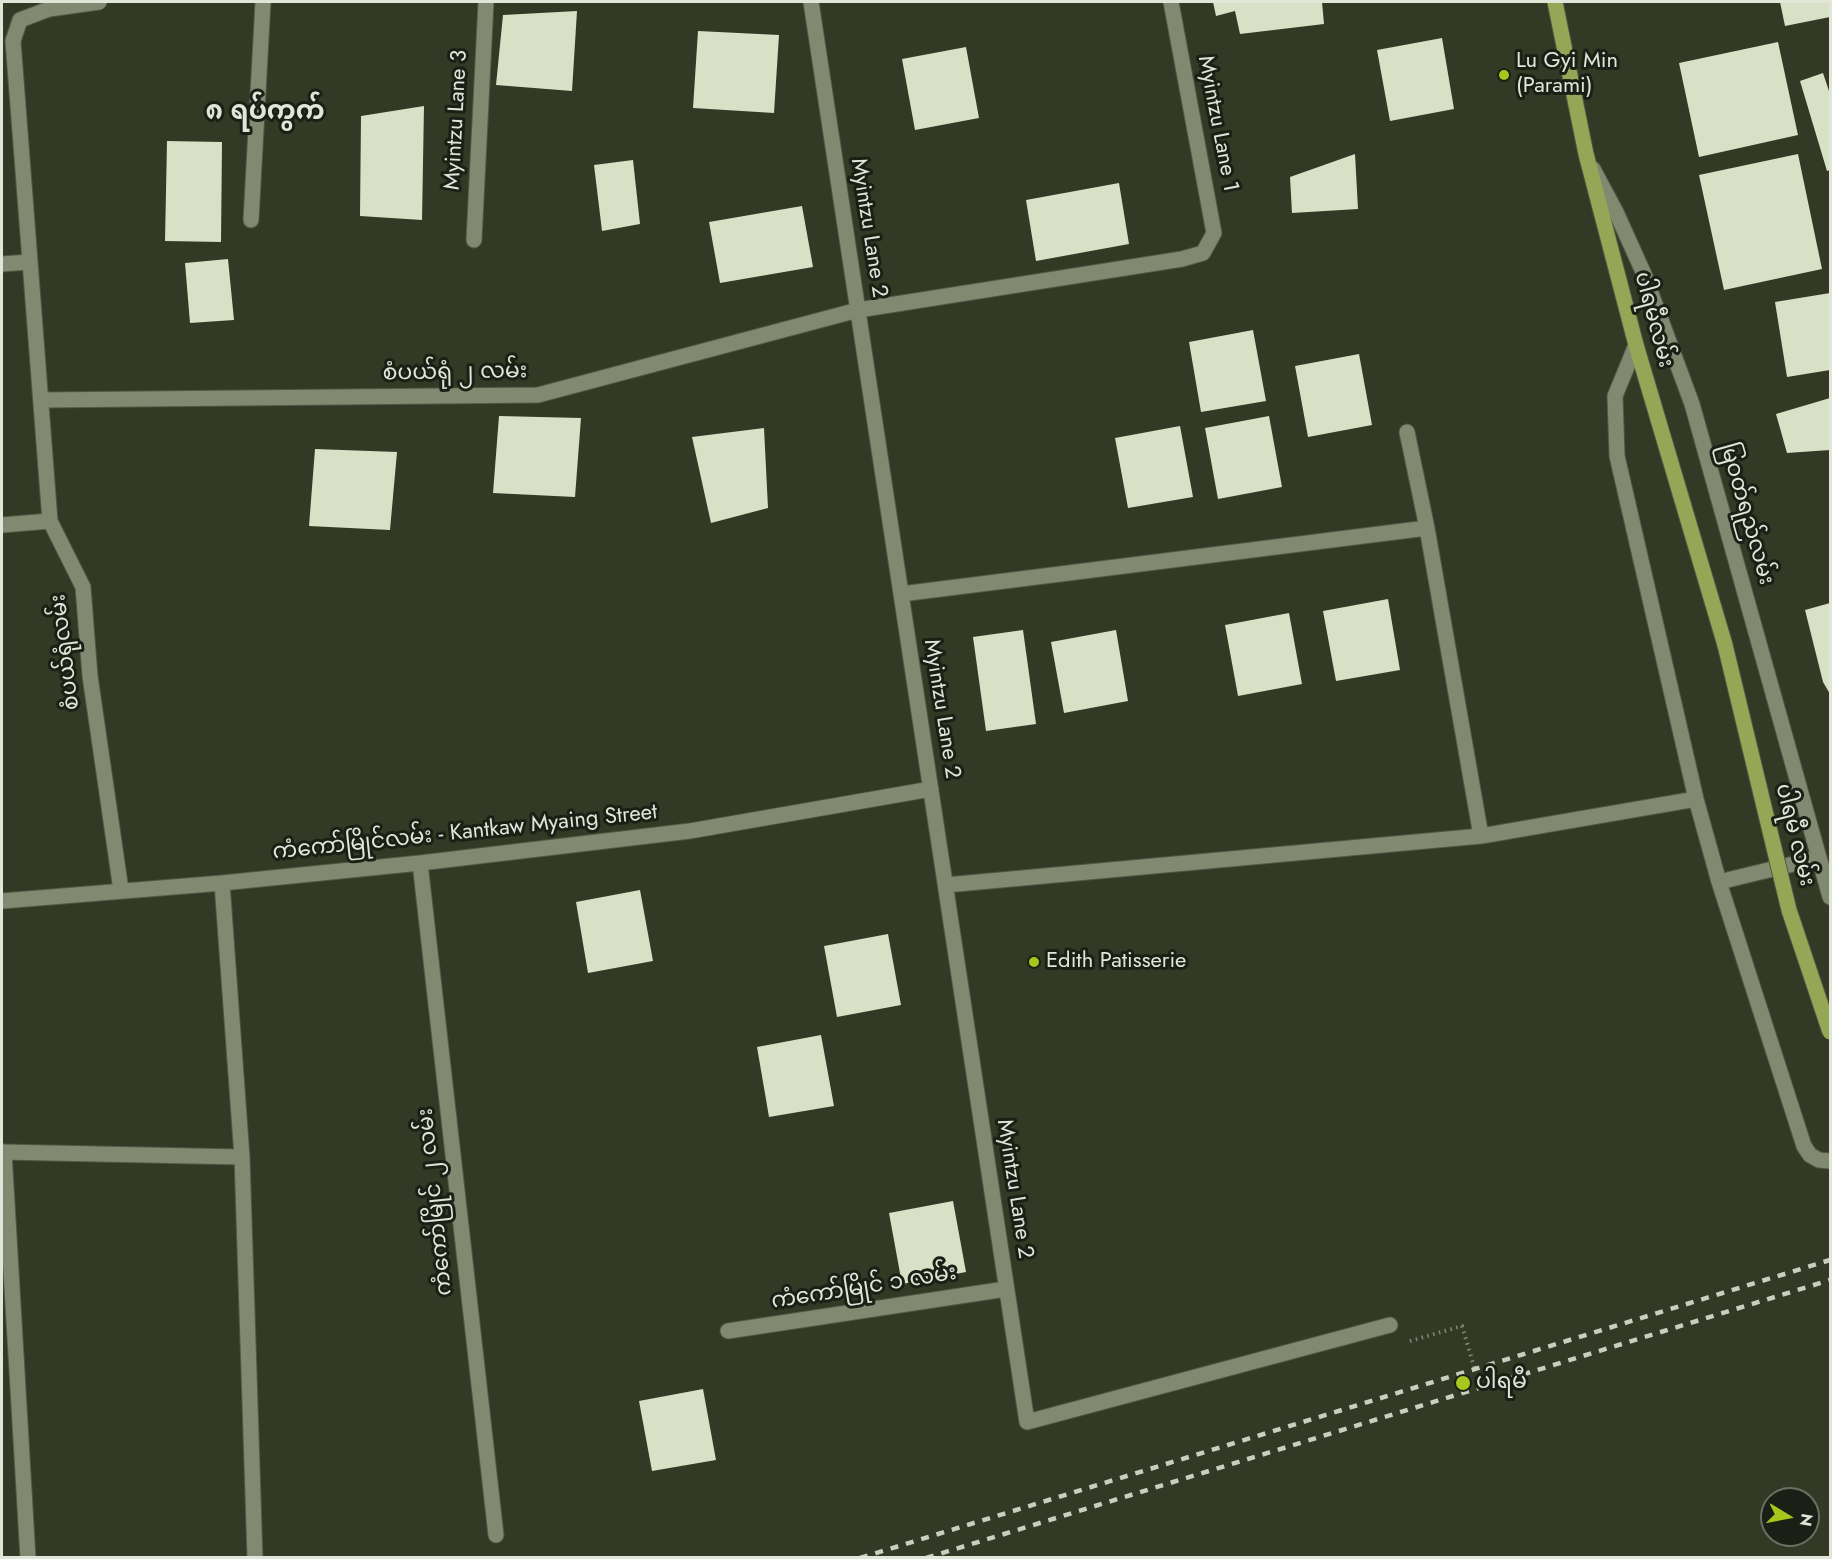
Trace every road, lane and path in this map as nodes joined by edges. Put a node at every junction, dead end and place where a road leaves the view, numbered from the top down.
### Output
1 (99, 2) edge
2 (263, 2) edge
3 (486, 2) edge
4 (811, 2) edge
5 (1171, 2) edge
6 (1555, 2) edge
7 (1586, 154) junction
8 (251, 220) dead end
9 (474, 240) dead end
10 (1203, 253) joint
11 (29, 262) junction
12 (2, 264) edge
13 (858, 310) junction
14 (1636, 345) junction
15 (42, 400) junction
16 (1407, 432) dead end
17 (50, 521) junction
18 (2, 525) edge
19 (1426, 528) junction
20 (901, 594) junction
21 (1725, 645) joint
22 (931, 789) junction
23 (1696, 799) junction
24 (1481, 836) junction
25 (1818, 858) junction
26 (420, 862) junction
27 (1719, 882) junction
28 (222, 883) junction
29 (945, 885) junction
30 (121, 890) junction
31 (1830, 897) edge
32 (2, 901) edge
33 (1830, 1032) edge
34 (3, 1152) edge
35 (242, 1157) junction
36 (1830, 1161) edge
37 (1006, 1288) junction
38 (1390, 1325) dead end
39 (728, 1331) dead end
40 (1408, 1342) dead end
41 (1475, 1370) dead end
42 (496, 1535) dead end
43 (28, 1557) edge
44 (255, 1557) edge

1 - 11 street, စံပယ်ရုံလမ်း
2 - 8 street
3 - 9 street, Myintzu Lane 3
4 - 13 street, Myintzu Lane 2
5 - 10 street, Myintzu Lane 1
6 - 7 main road, ပါရမီလမ်း
7 - 14 main road, ပါရမီလမ်း
7 - 25 street, မြဝတ်ရည်လမ်း
10 - 13 street, စံပယ်ရုံ ၂ လမ်း
11 - 12 street
11 - 15 street, စံပယ်ရုံလမ်း
13 - 15 street, စံပယ်ရုံ ၂ လမ်း
13 - 20 street, Myintzu Lane 2
14 - 21 main road, ပါရမီလမ်း
14 - 23 street
15 - 17 street, စံပယ်ရုံလမ်း
16 - 19 street
17 - 18 street
17 - 30 street, စံပယ်ရုံလမ်း
19 - 20 street
19 - 24 street
20 - 22 street, Myintzu Lane 2
21 - 33 main road, ပါရမီ လမ်း, bridge
22 - 26 street, ကံကော်မြိုင်လမ်း - Kantkaw Myaing Street
22 - 29 street, Myintzu Lane 2
23 - 24 street
23 - 27 street
24 - 29 street
25 - 27 street
25 - 31 street, မြဝတ်ရည်လမ်း
26 - 28 street, ကံကော်မြိုင်လမ်း - Kantkaw Myaing Street
26 - 42 street, ကံကော်မြိုင် ၂ လမ်း
27 - 36 street
28 - 30 street, ကံကော်မြိုင်လမ်း - Kantkaw Myaing Street
28 - 35 street
29 - 37 street, Myintzu Lane 2
30 - 32 street, ကံကော်မြိုင်လမ်း - Kantkaw Myaing Street
34 - 35 street
34 - 43 street
35 - 44 street
37 - 38 street, Myintzu Lane 2
37 - 39 street, ကံကော်မြိုင် ၁ လမ်း
40 - 41 path

